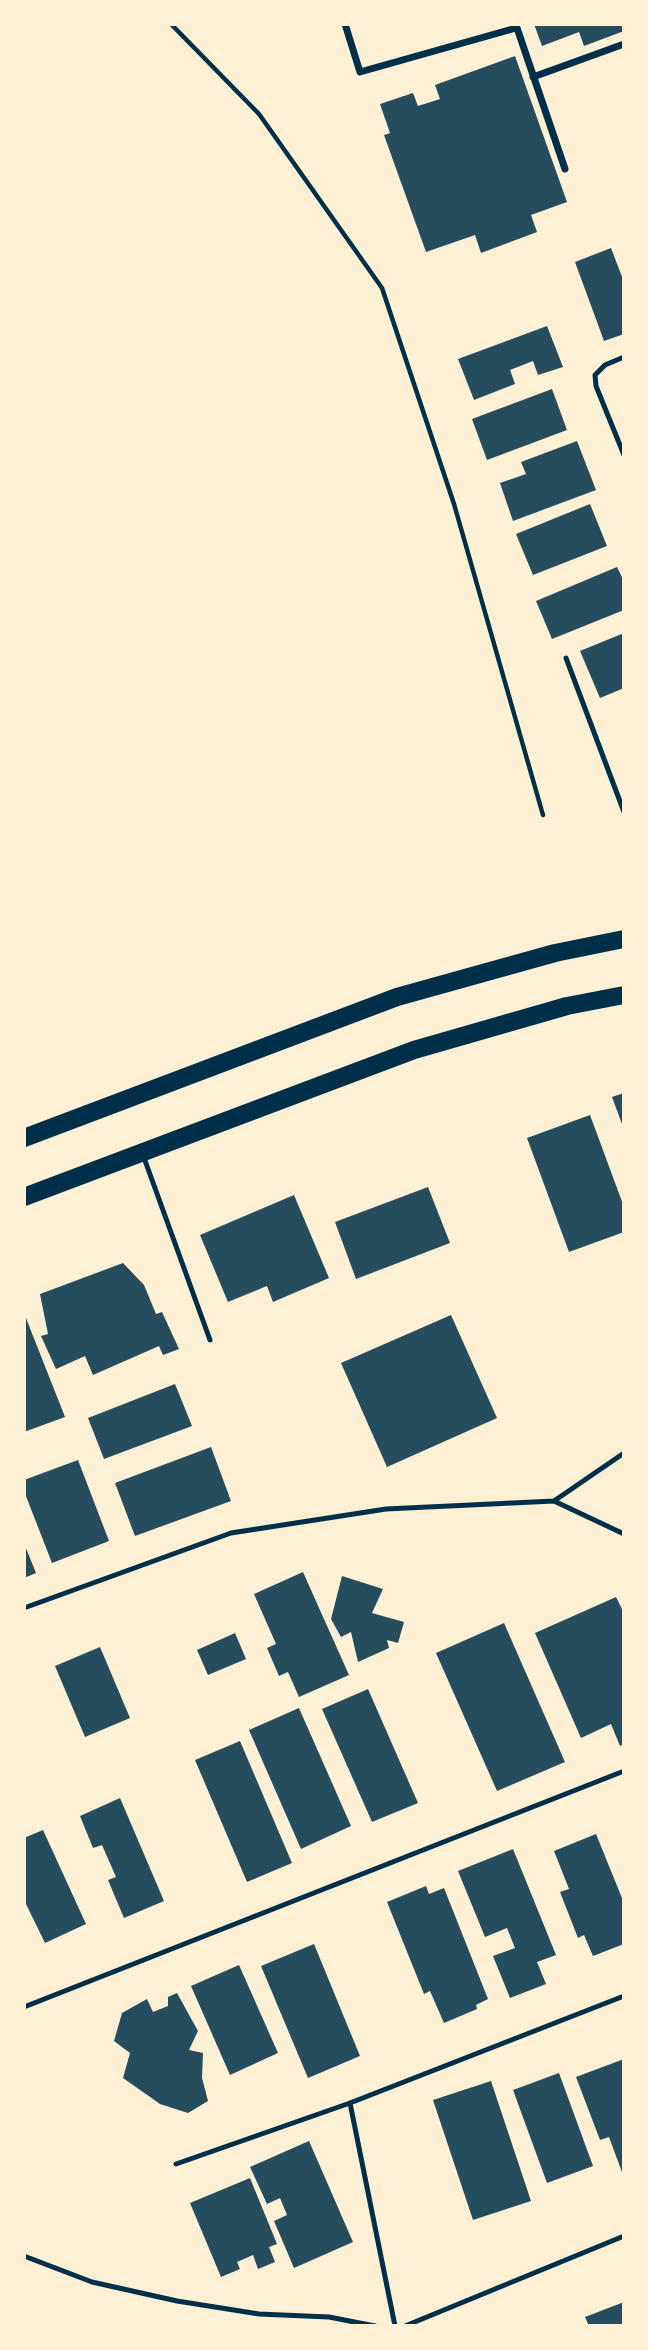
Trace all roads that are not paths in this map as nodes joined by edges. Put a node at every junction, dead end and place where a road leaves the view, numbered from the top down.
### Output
1 (345, 24) edge
2 (516, 26) edge
3 (624, 44) edge
4 (533, 77) junction
5 (565, 169) dead end
6 (624, 357) edge
7 (624, 455) edge
8 (566, 658) dead end
9 (624, 812) edge
10 (624, 939) edge
11 (624, 995) edge
12 (24, 1138) edge
13 (142, 1152) junction
14 (24, 1197) edge
15 (210, 1340) dead end
16 (624, 1453) edge
17 (554, 1501) junction
18 (624, 1534) edge
19 (24, 1608) edge
20 (624, 1771) edge
21 (624, 1996) edge
22 (24, 2007) edge
23 (350, 2103) junction
24 (176, 2164) dead end
25 (624, 2236) edge
26 (24, 2256) edge
27 (375, 2326) edge
28 (396, 2326) edge
29 (405, 2326) edge

1 - 2 street
2 - 4 street
3 - 4 street
4 - 5 street
6 - 7 lane
8 - 9 lane
10 - 12 main road
11 - 13 main road
13 - 14 main road
13 - 15 lane
16 - 17 lane
17 - 18 lane
17 - 19 lane
20 - 22 lane
21 - 23 lane
23 - 24 lane
23 - 28 lane
25 - 29 lane
26 - 27 lane

